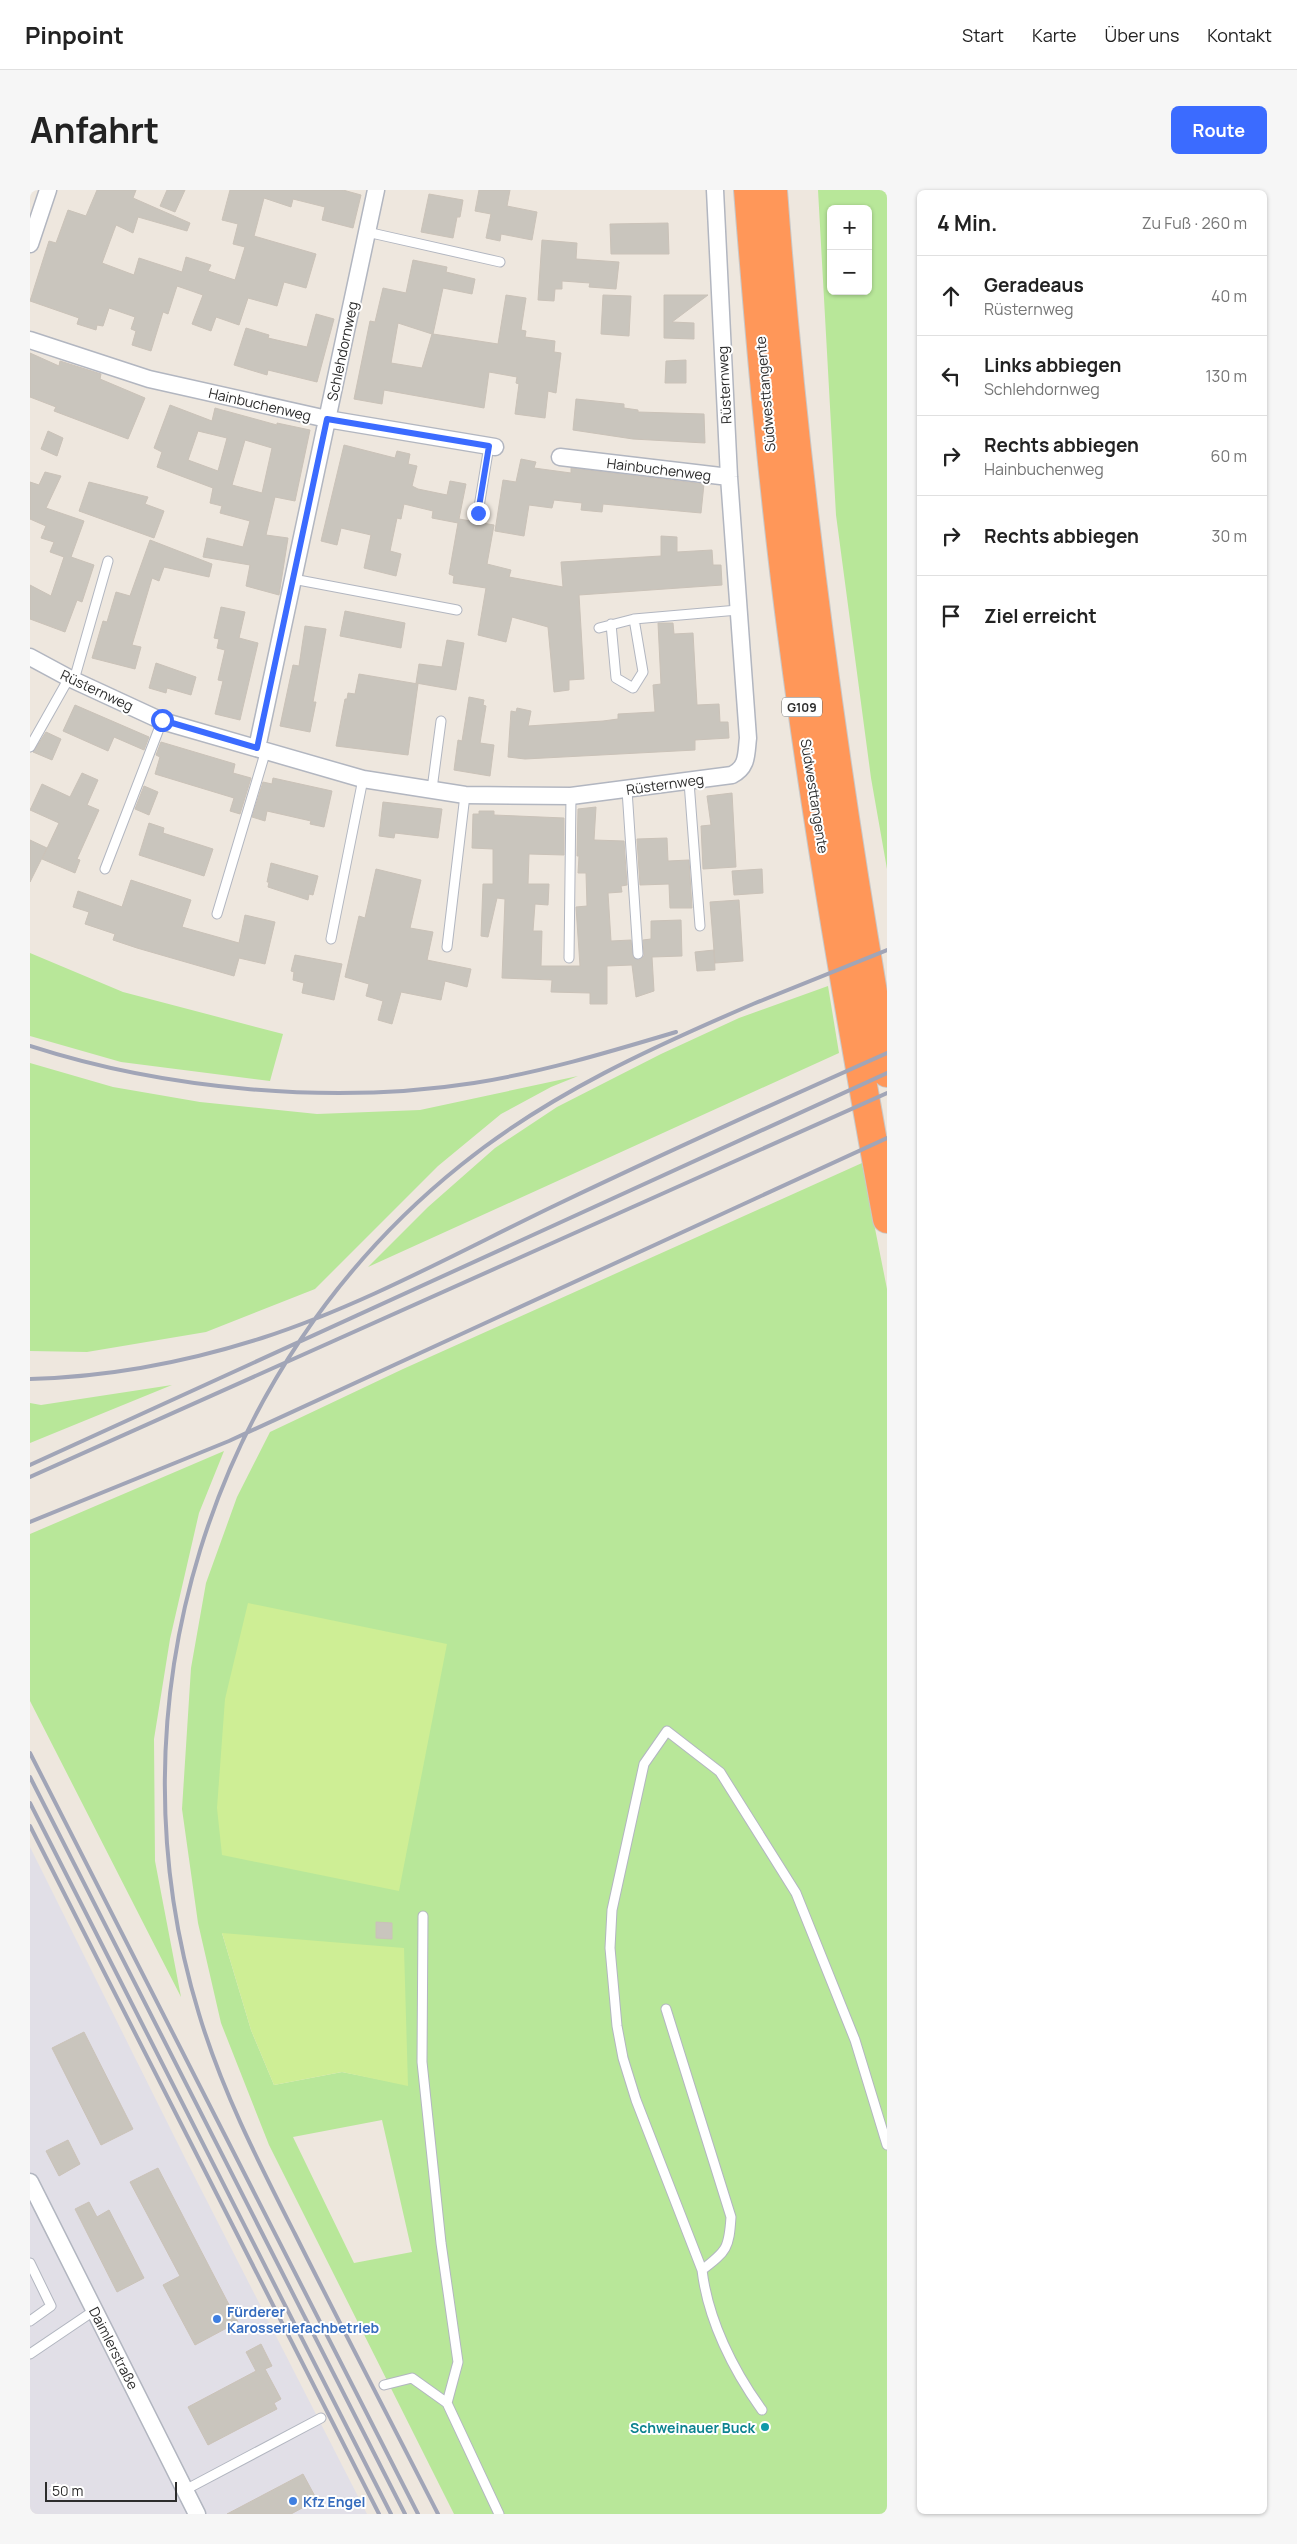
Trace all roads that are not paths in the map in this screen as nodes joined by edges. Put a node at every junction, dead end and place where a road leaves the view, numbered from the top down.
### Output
1 (48, 190) edge
2 (376, 190) edge
3 (715, 190) edge
4 (748, 190) edge
5 (773, 190) edge
6 (367, 232) junction
7 (30, 244) edge
8 (500, 262) dead end
9 (30, 340) edge
10 (327, 419) junction
11 (492, 447) joint
12 (560, 457) dead end
13 (729, 477) junction
14 (478, 513) dead end
15 (108, 560) dead end
16 (293, 579) junction
17 (457, 610) dead end
18 (738, 610) junction
19 (634, 619) junction
20 (611, 624) junction
21 (599, 628) dead end
22 (30, 657) edge
23 (71, 679) junction
24 (162, 720) junction
25 (441, 721) dead end
26 (30, 747) edge
27 (262, 749) junction
28 (364, 779) junction
29 (689, 782) junction
30 (432, 790) junction
31 (627, 790) junction
32 (465, 795) junction
33 (571, 796) junction
34 (105, 869) dead end
35 (217, 914) dead end
36 (700, 926) dead end
37 (331, 939) dead end
38 (447, 947) dead end
39 (638, 954) dead end
40 (569, 958) dead end
41 (887, 1073) edge
42 (887, 1219) edge
43 (423, 1916) dead end
44 (666, 2009) dead end
45 (887, 2146) edge
46 (30, 2182) edge
47 (30, 2263) edge
48 (702, 2270) junction
49 (94, 2310) junction
50 (30, 2321) edge
51 (30, 2354) edge
52 (384, 2385) dead end
53 (448, 2403) junction
54 (762, 2410) dead end
55 (321, 2418) dead end
56 (185, 2490) junction
57 (197, 2514) edge
58 (499, 2514) edge

1 - 7 street
2 - 6 street, Schlehdornweg
3 - 13 street, Rüsternweg
4 - 42 highway, Südwesttangente / G109
5 - 41 highway, Südwesttangente / G109
6 - 8 lane
6 - 10 street, Schlehdornweg
9 - 10 street, Hainbuchenweg
10 - 11 street, Hainbuchenweg
10 - 16 street, Schlehdornweg
11 - 14 lane
12 - 13 street, Hainbuchenweg
13 - 18 street, Rüsternweg
15 - 23 lane
16 - 17 lane
16 - 27 street, Schlehdornweg
18 - 19 lane
18 - 29 street, Rüsternweg
19 - 20 lane
19 - 20 lane
20 - 21 lane
22 - 23 street, Rüsternweg
23 - 24 street, Rüsternweg
23 - 26 lane
24 - 27 street, Rüsternweg
24 - 34 lane
25 - 30 lane
27 - 28 street, Rüsternweg
27 - 35 lane
28 - 30 street, Rüsternweg
28 - 37 lane
29 - 31 street, Rüsternweg
29 - 36 lane
30 - 32 street, Rüsternweg
31 - 33 street, Rüsternweg
31 - 39 lane
32 - 33 street, Rüsternweg
32 - 38 lane
33 - 40 lane
43 - 53 lane
44 - 48 lane
45 - 48 lane
46 - 49 street, Daimlerstraße
47 - 50 lane
48 - 54 lane
49 - 51 lane
49 - 56 street, Daimlerstraße
52 - 53 lane
53 - 58 lane
55 - 56 lane
56 - 57 street, Daimlerstraße

